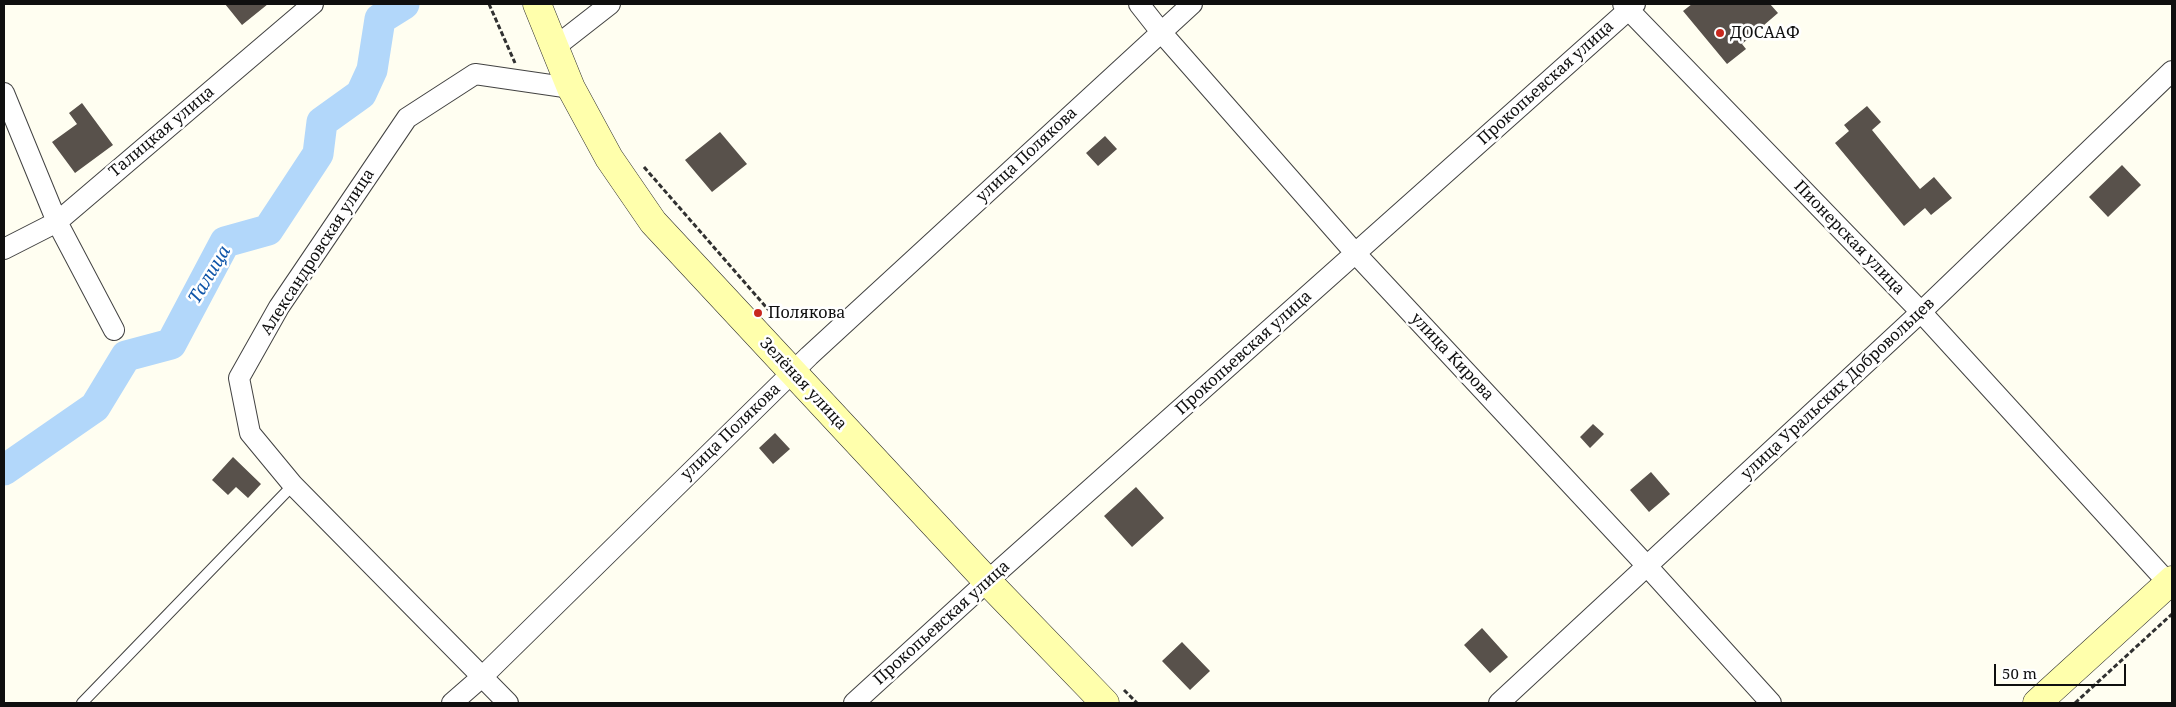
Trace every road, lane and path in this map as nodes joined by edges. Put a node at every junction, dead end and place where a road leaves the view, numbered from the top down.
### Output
1 (313, 4) edge
2 (489, 4) edge
3 (537, 4) edge
4 (610, 4) edge
5 (1139, 4) edge
6 (1192, 4) edge
7 (1629, 6) edge
8 (1161, 32) junction
9 (555, 47) junction
10 (2172, 71) edge
11 (525, 82) junction
12 (571, 88) junction
13 (4, 93) edge
14 (56, 222) junction
15 (4, 249) edge
16 (1356, 254) junction
17 (1921, 312) junction
18 (114, 330) dead end
19 (792, 372) junction
20 (293, 485) junction
21 (1647, 566) junction
22 (988, 582) junction
23 (2171, 584) edge
24 (2172, 614) edge
25 (483, 676) junction
26 (82, 703) edge
27 (452, 703) edge
28 (508, 703) edge
29 (854, 703) edge
30 (1105, 703) edge
31 (1499, 703) edge
32 (1772, 703) edge
33 (2037, 703) edge
34 (2075, 703) edge

1 - 14 street, Талицкая улица
2 - 11 path
3 - 9 main road, Зелёная улица
4 - 9 street
5 - 8 street, улица Кирова
6 - 8 street, улица Полякова
7 - 16 street, Прокопьевская улица
7 - 17 street, Пионерская улица
8 - 16 street, улица Кирова
8 - 19 street, улица Полякова
9 - 12 main road, Зелёная улица
10 - 17 street, улица Уральских Добровольцев
11 - 12 street, Александровская улица
11 - 20 street, Александровская улица
12 - 19 main road, Зелёная улица
13 - 14 street
14 - 15 street, Талицкая улица
14 - 18 street
16 - 21 street, улица Кирова
16 - 22 street, Прокопьевская улица
17 - 21 street, улица Уральских Добровольцев
17 - 23 street, Пионерская улица
19 - 22 main road, Зелёная улица
19 - 25 street, улица Полякова
20 - 25 street, Александровская улица
20 - 26 lane
21 - 31 street, улица Уральских Добровольцев
21 - 32 street, улица Кирова
22 - 29 street, Прокопьевская улица
22 - 30 main road, Зелёная улица
23 - 33 main road
24 - 34 path
25 - 27 street, улица Полякова
25 - 28 street, Александровская улица

